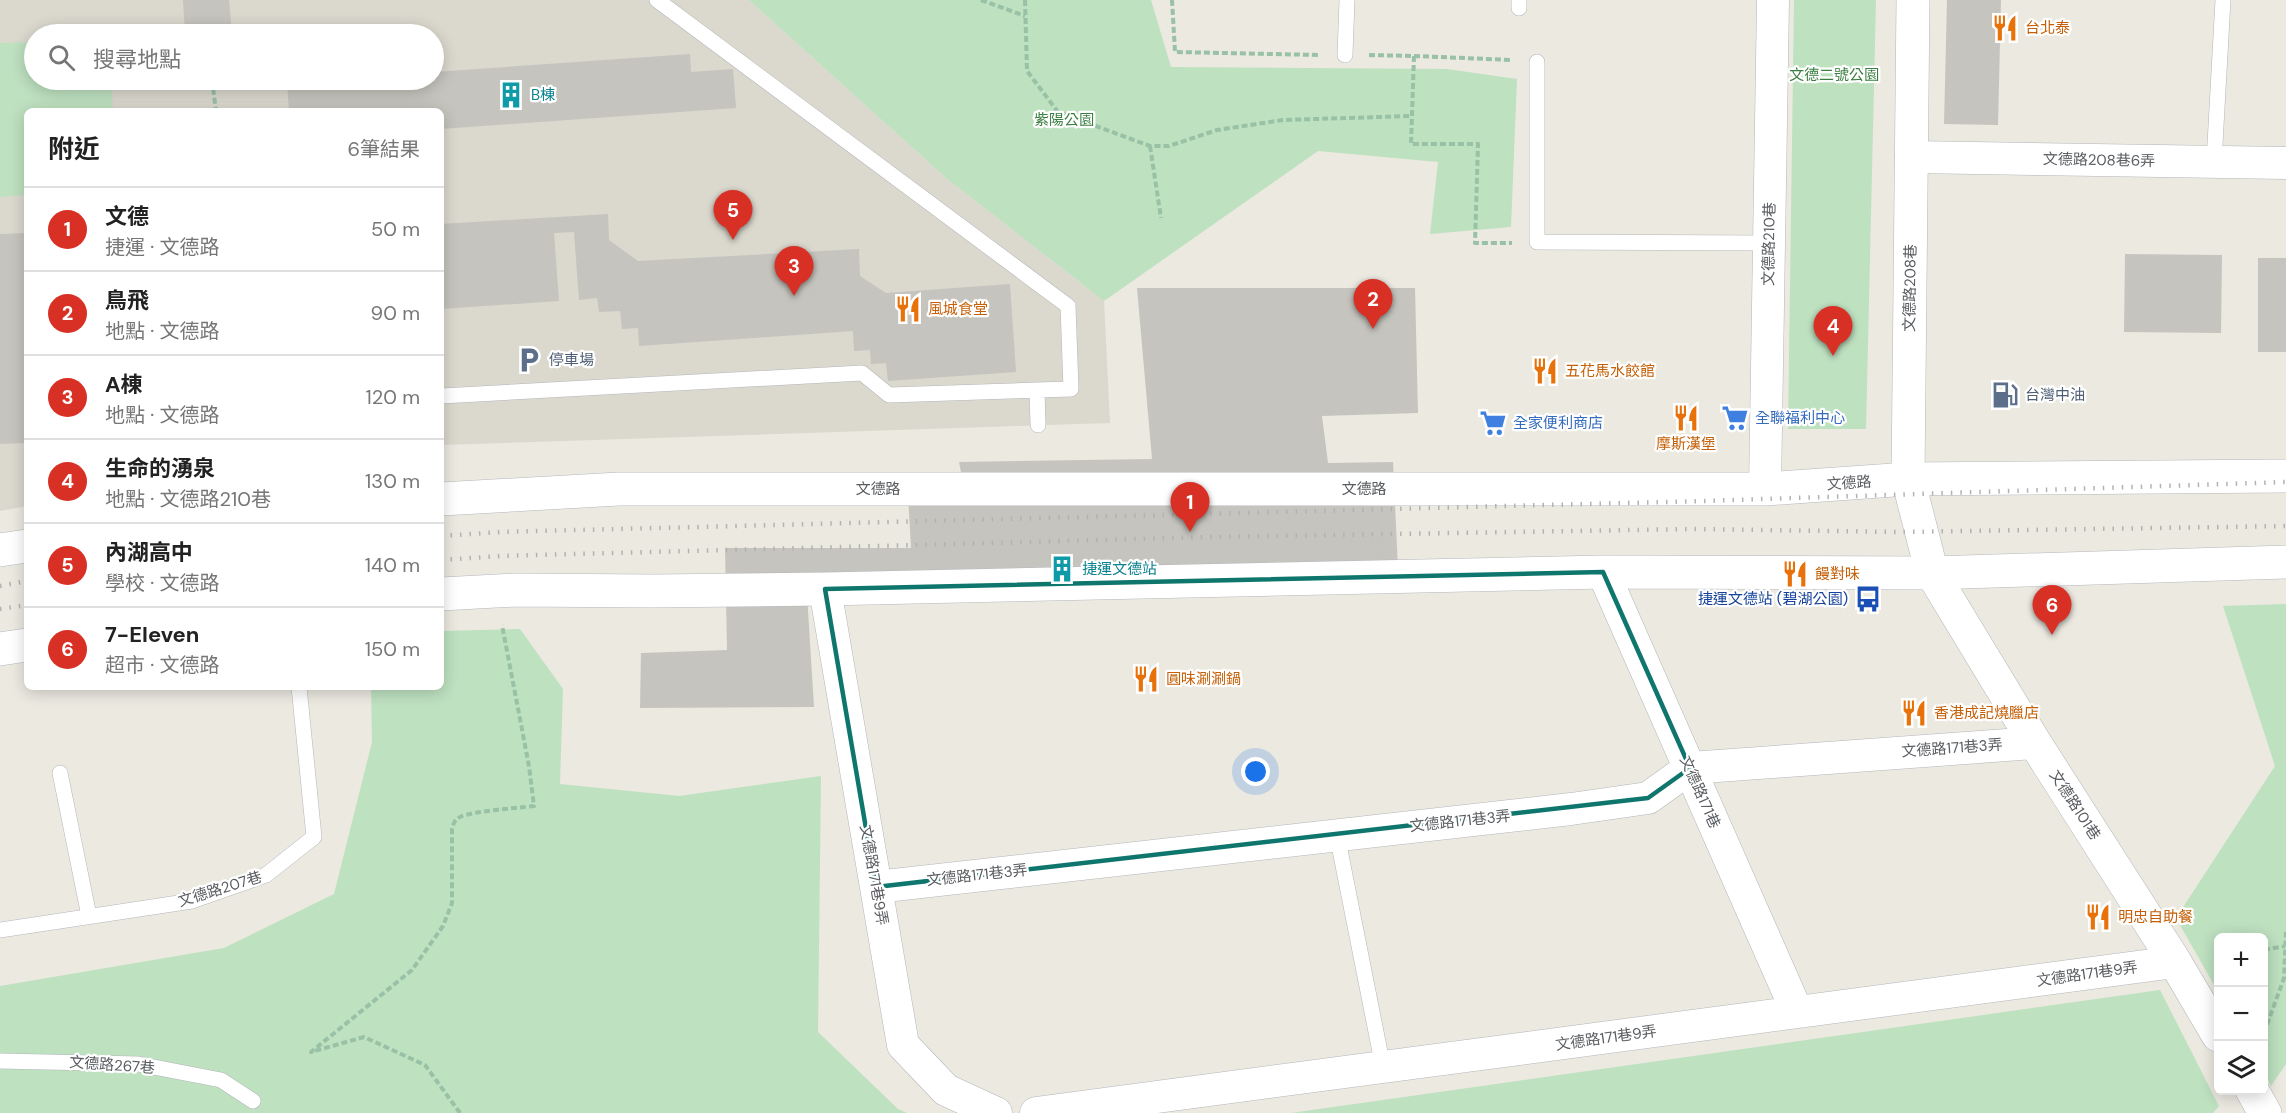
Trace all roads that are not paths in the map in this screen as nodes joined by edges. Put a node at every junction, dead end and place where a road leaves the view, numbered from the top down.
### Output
1 (657, 0) edge
2 (1347, 0) edge
3 (1773, 0) edge
4 (1912, 0) edge
5 (2223, 0) edge
6 (1345, 55) road end
7 (1537, 62) road end
8 (1911, 158) junction
9 (2214, 162) junction
10 (2286, 163) edge
11 (1769, 243) junction
12 (1037, 390) junction
13 (444, 396) edge
14 (1038, 425) dead end
15 (2286, 476) edge
16 (1908, 479) junction
17 (1765, 489) junction
18 (444, 500) edge
19 (24, 546) edge
20 (0, 550) edge
21 (2286, 562) edge
22 (1603, 572) junction
23 (1932, 573) junction
24 (825, 589) junction
25 (444, 594) edge
26 (24, 645) edge
27 (0, 649) edge
28 (299, 690) edge
29 (2035, 743) junction
30 (1690, 768) junction
31 (60, 773) dead end
32 (1337, 835) junction
33 (876, 887) junction
34 (89, 916) junction
35 (0, 930) edge
36 (2175, 962) junction
37 (1797, 1012) junction
38 (2214, 1028) edge
39 (0, 1061) edge
40 (1383, 1067) junction
41 (2255, 1095) edge
42 (253, 1101) dead end
43 (996, 1113) edge
44 (1036, 1113) edge
45 (2265, 1113) edge

1 - 12 lane
2 - 6 lane
3 - 11 street, 文德路210巷
4 - 8 main road, 文德路208巷
5 - 9 lane
7 - 11 lane
8 - 9 street, 文德路208巷6弄
8 - 16 main road, 文德路208巷
9 - 10 street, 文德路208巷6弄
11 - 17 street, 文德路210巷
12 - 13 lane
12 - 14 lane
15 - 16 main road, 文德路
16 - 17 main road, 文德路
16 - 23 main road, 文德路208巷
17 - 18 main road, 文德路
19 - 20 main road
21 - 23 main road
22 - 23 main road
22 - 24 main road
22 - 30 street, 文德路171巷
23 - 29 main road, 文德路101巷
24 - 25 main road
24 - 33 street, 文德路171巷9弄
26 - 27 main road
28 - 34 lane, 文德路207巷
29 - 30 street, 文德路171巷3弄
29 - 36 main road, 文德路101巷
30 - 32 street, 文德路171巷3弄
30 - 37 street, 文德路171巷
31 - 34 lane
32 - 33 street, 文德路171巷3弄
32 - 40 lane
33 - 43 street, 文德路171巷9弄
34 - 35 lane, 文德路207巷
36 - 37 street, 文德路171巷9弄
36 - 38 main road, 文德路101巷
37 - 40 street, 文德路171巷9弄
39 - 42 lane, 文德路267巷
40 - 44 street, 文德路171巷9弄
41 - 45 main road

